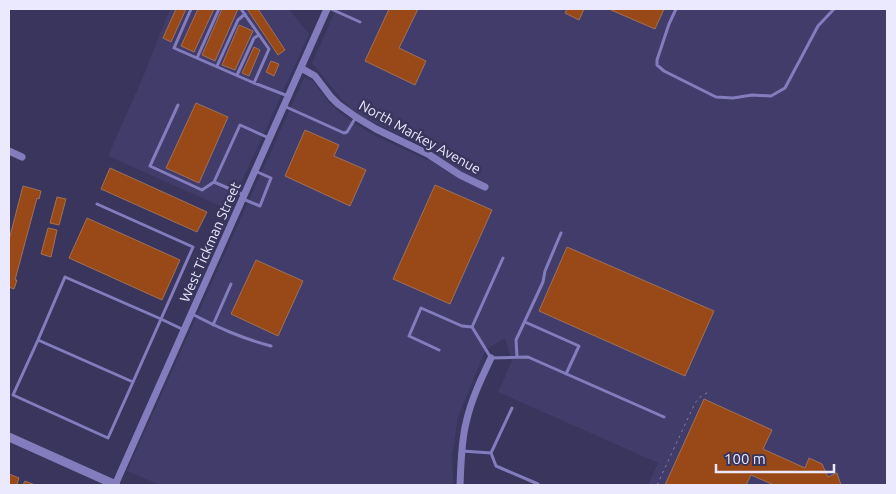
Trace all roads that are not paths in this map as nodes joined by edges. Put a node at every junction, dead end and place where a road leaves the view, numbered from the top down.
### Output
1 (191, 9) edge
2 (219, 9) edge
3 (241, 9) edge
4 (327, 9) edge
5 (331, 9) edge
6 (676, 9) edge
7 (834, 9) edge
8 (245, 14) junction
9 (360, 22) dead end
10 (259, 35) junction
11 (197, 58) junction
12 (217, 66) junction
13 (301, 68) junction
14 (237, 75) junction
15 (254, 83) junction
16 (288, 96) junction
17 (178, 105) dead end
18 (284, 106) junction
19 (356, 117) junction
20 (269, 138) junction
21 (9, 151) edge
22 (22, 157) dead end
23 (254, 171) junction
24 (214, 182) junction
25 (485, 187) dead end
26 (243, 197) junction
27 (98, 204) dead end
28 (561, 233) dead end
29 (503, 258) dead end
30 (231, 284) dead end
31 (191, 314) junction
32 (161, 319) junction
33 (525, 322) junction
34 (213, 325) junction
35 (472, 327) junction
36 (184, 330) junction
37 (38, 340) junction
38 (271, 346) dead end
39 (439, 350) dead end
40 (517, 357) junction
41 (490, 358) junction
42 (566, 374) junction
43 (133, 382) junction
44 (512, 408) dead end
45 (664, 417) dead end
46 (9, 436) edge
47 (462, 451) junction
48 (491, 453) junction
49 (538, 484) edge
50 (116, 485) edge
51 (460, 485) edge

1 - 11 lane
2 - 11 lane
3 - 8 lane
4 - 13 street, West Tickman Street
5 - 9 lane
6 - 7 lane
8 - 10 lane
8 - 12 lane
10 - 14 lane
10 - 15 lane
11 - 12 lane
12 - 14 lane
13 - 16 street, West Tickman Street
13 - 19 street, North Markey Avenue
14 - 15 lane
15 - 16 lane
16 - 18 street, West Tickman Street
17 - 24 lane
18 - 19 lane
18 - 20 street, West Tickman Street
19 - 25 street, North Markey Avenue
20 - 23 street, West Tickman Street
20 - 24 lane
21 - 22 street
23 - 26 street, West Tickman Street
23 - 26 lane
24 - 26 lane
26 - 31 street, West Tickman Street
27 - 32 lane
28 - 33 lane
29 - 35 lane
30 - 34 lane
31 - 34 lane
31 - 36 street, West Tickman Street
32 - 36 lane
32 - 37 lane
32 - 43 lane
33 - 40 lane
33 - 42 lane
34 - 38 lane
35 - 39 lane
35 - 41 lane
36 - 50 street, West Tickman Street
37 - 43 lane
37 - 43 lane
40 - 41 lane
40 - 42 lane
41 - 47 street
42 - 45 lane
44 - 48 lane
46 - 50 street
47 - 48 lane
47 - 51 street
48 - 49 lane

